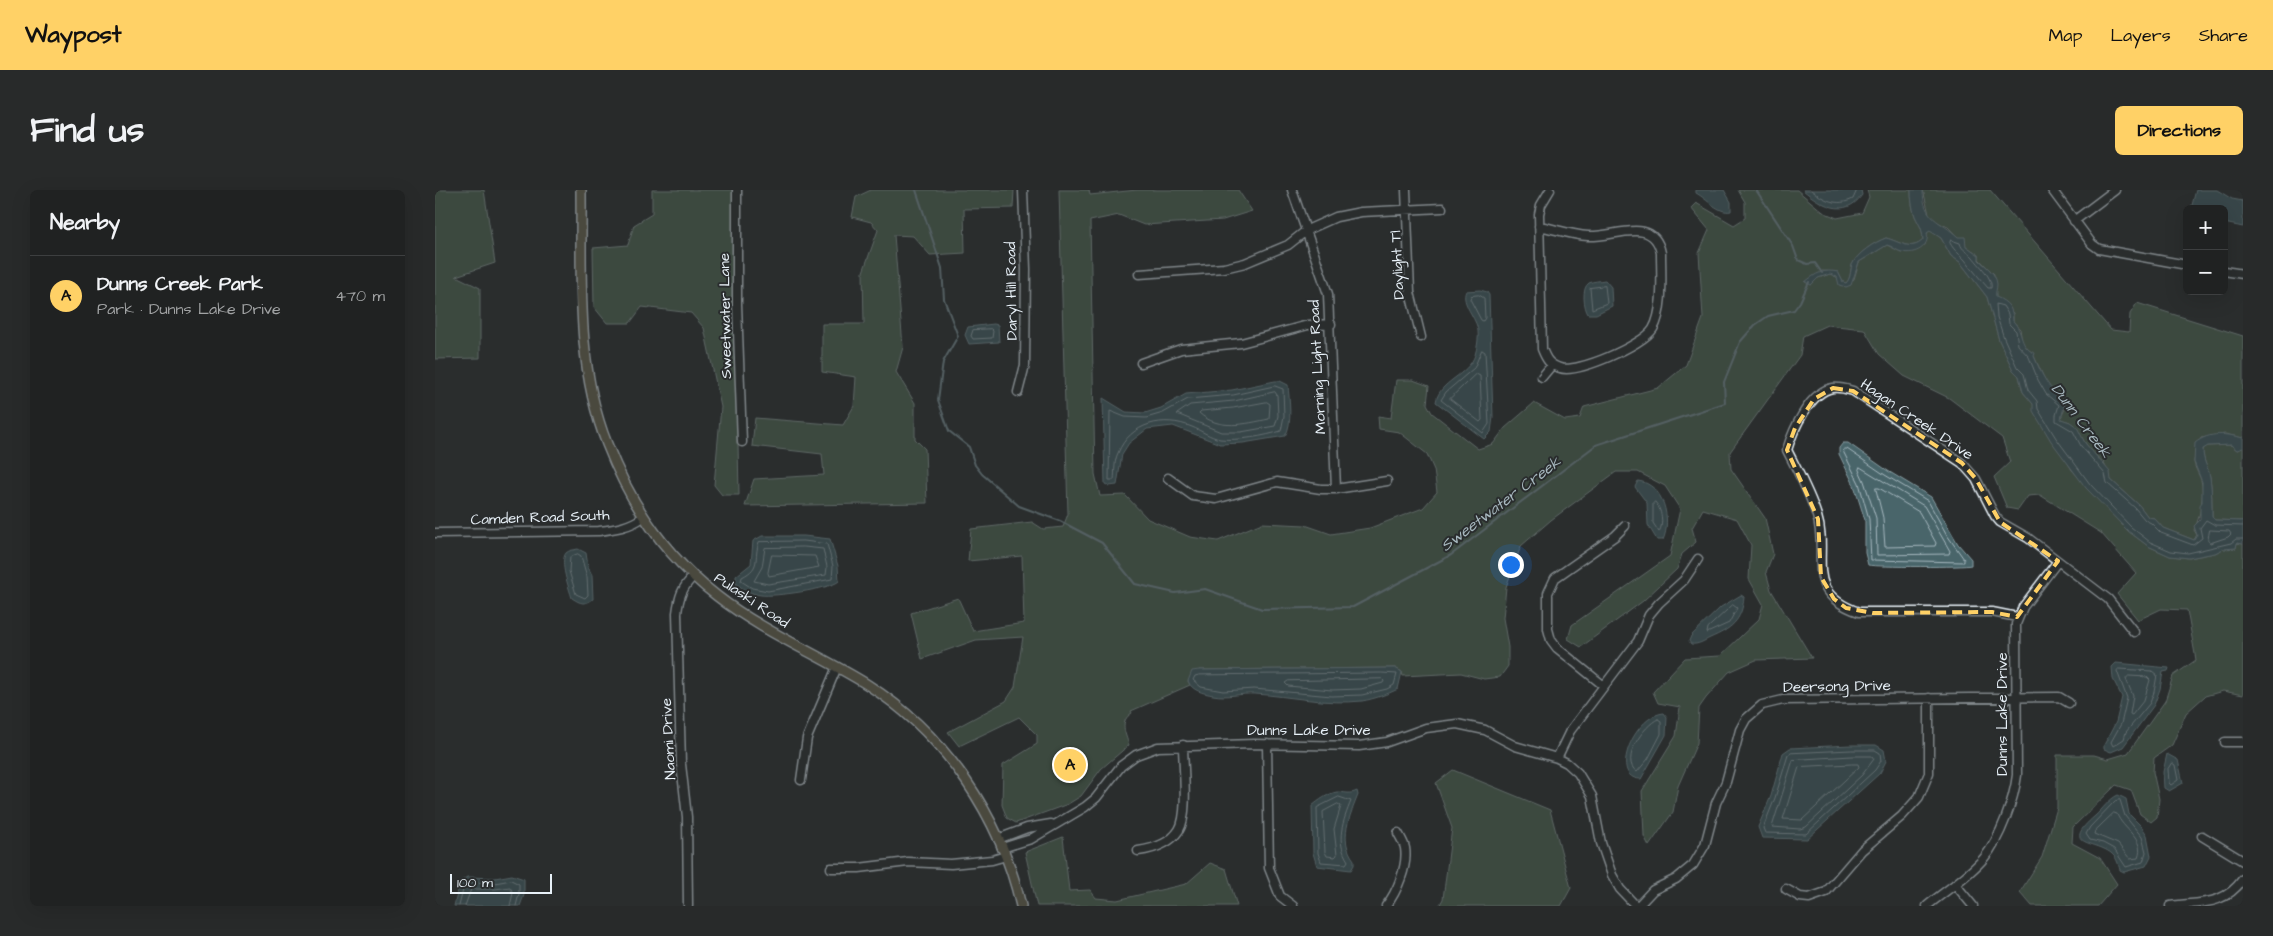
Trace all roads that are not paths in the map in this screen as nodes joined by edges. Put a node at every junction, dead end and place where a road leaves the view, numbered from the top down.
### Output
1 (581, 190) edge
2 (737, 190) edge
3 (1023, 190) edge
4 (1292, 190) edge
5 (1406, 190) edge
6 (1550, 190) edge
7 (2052, 190) edge
8 (2115, 190) edge
9 (1442, 208) dead end
10 (1408, 209) junction
11 (2074, 221) junction
12 (1539, 226) junction
13 (1307, 230) junction
14 (2183, 264) edge
15 (2228, 272) edge
16 (1139, 274) dead end
17 (2243, 274) edge
18 (1331, 324) junction
19 (1421, 337) dead end
20 (1141, 363) dead end
21 (1552, 365) junction
22 (1543, 377) dead end
23 (1832, 379) dead end
24 (1833, 388) junction
25 (1018, 392) dead end
26 (742, 442) dead end
27 (1168, 478) dead end
28 (1387, 481) dead end
29 (1336, 489) junction
30 (643, 517) junction
31 (1625, 526) dead end
32 (435, 533) edge
33 (1698, 559) dead end
34 (2058, 561) junction
35 (694, 576) junction
36 (2017, 617) junction
37 (2134, 632) dead end
38 (837, 667) junction
39 (1605, 686) junction
40 (2015, 697) junction
41 (1929, 698) junction
42 (2069, 703) dead end
43 (2225, 742) dead end
44 (2243, 742) edge
45 (1267, 744) junction
46 (1183, 745) junction
47 (1557, 758) junction
48 (801, 780) dead end
49 (1056, 823) junction
50 (1398, 833) dead end
51 (2202, 836) dead end
52 (998, 839) junction
53 (1138, 851) dead end
54 (1004, 852) junction
55 (2243, 861) edge
56 (831, 868) dead end
57 (2243, 879) edge
58 (1955, 884) junction
59 (1786, 889) dead end
60 (688, 906) edge
61 (1021, 906) edge
62 (1293, 906) edge
63 (1386, 906) edge
64 (1637, 906) edge
65 (1927, 906) edge
66 (1973, 906) edge
67 (2170, 906) edge

1 - 30 main road, Pulaski Road
2 - 26 street, Sweetwater Lane
3 - 25 street, Daryl Hill Road
4 - 13 street, Morning Light Road
5 - 10 street, Daylight Tl
6 - 12 street
7 - 11 street
8 - 11 street
9 - 10 street
10 - 13 street
10 - 19 street, Daylight Tl
11 - 14 street
12 - 21 street
12 - 21 street
13 - 16 street
13 - 18 street, Morning Light Road
15 - 17 street
18 - 20 street
18 - 29 street, Morning Light Road
21 - 22 street
23 - 24 street
24 - 34 street, Hagan Creek Drive
24 - 36 street
27 - 29 street
28 - 29 street
30 - 32 street, Camden Road South
30 - 35 main road, Pulaski Road
31 - 39 street
33 - 39 street
34 - 36 street
34 - 37 street, Hagan Creek Drive
35 - 38 main road, Pulaski Road
35 - 60 street, Naomi Drive
36 - 40 street, Dunns Lake Drive
38 - 48 street
38 - 52 main road, Pulaski Road
39 - 47 street
40 - 41 street, Deersong Drive
40 - 42 street, Deersong Drive
40 - 58 street, Dunns Lake Drive
41 - 59 street
41 - 64 street, Deersong Drive
43 - 44 street
45 - 46 street, Dunns Lake Drive
45 - 47 street, Dunns Lake Drive
45 - 62 street
46 - 49 street, Dunns Lake Drive
46 - 53 street
47 - 64 street, Dunns Lake Drive
49 - 52 street
49 - 54 street
50 - 63 street
51 - 55 street
52 - 54 main road, Pulaski Road
54 - 56 street
54 - 61 main road, Pulaski Road
57 - 67 street
58 - 65 street, Dunns Lake Drive
58 - 66 street

